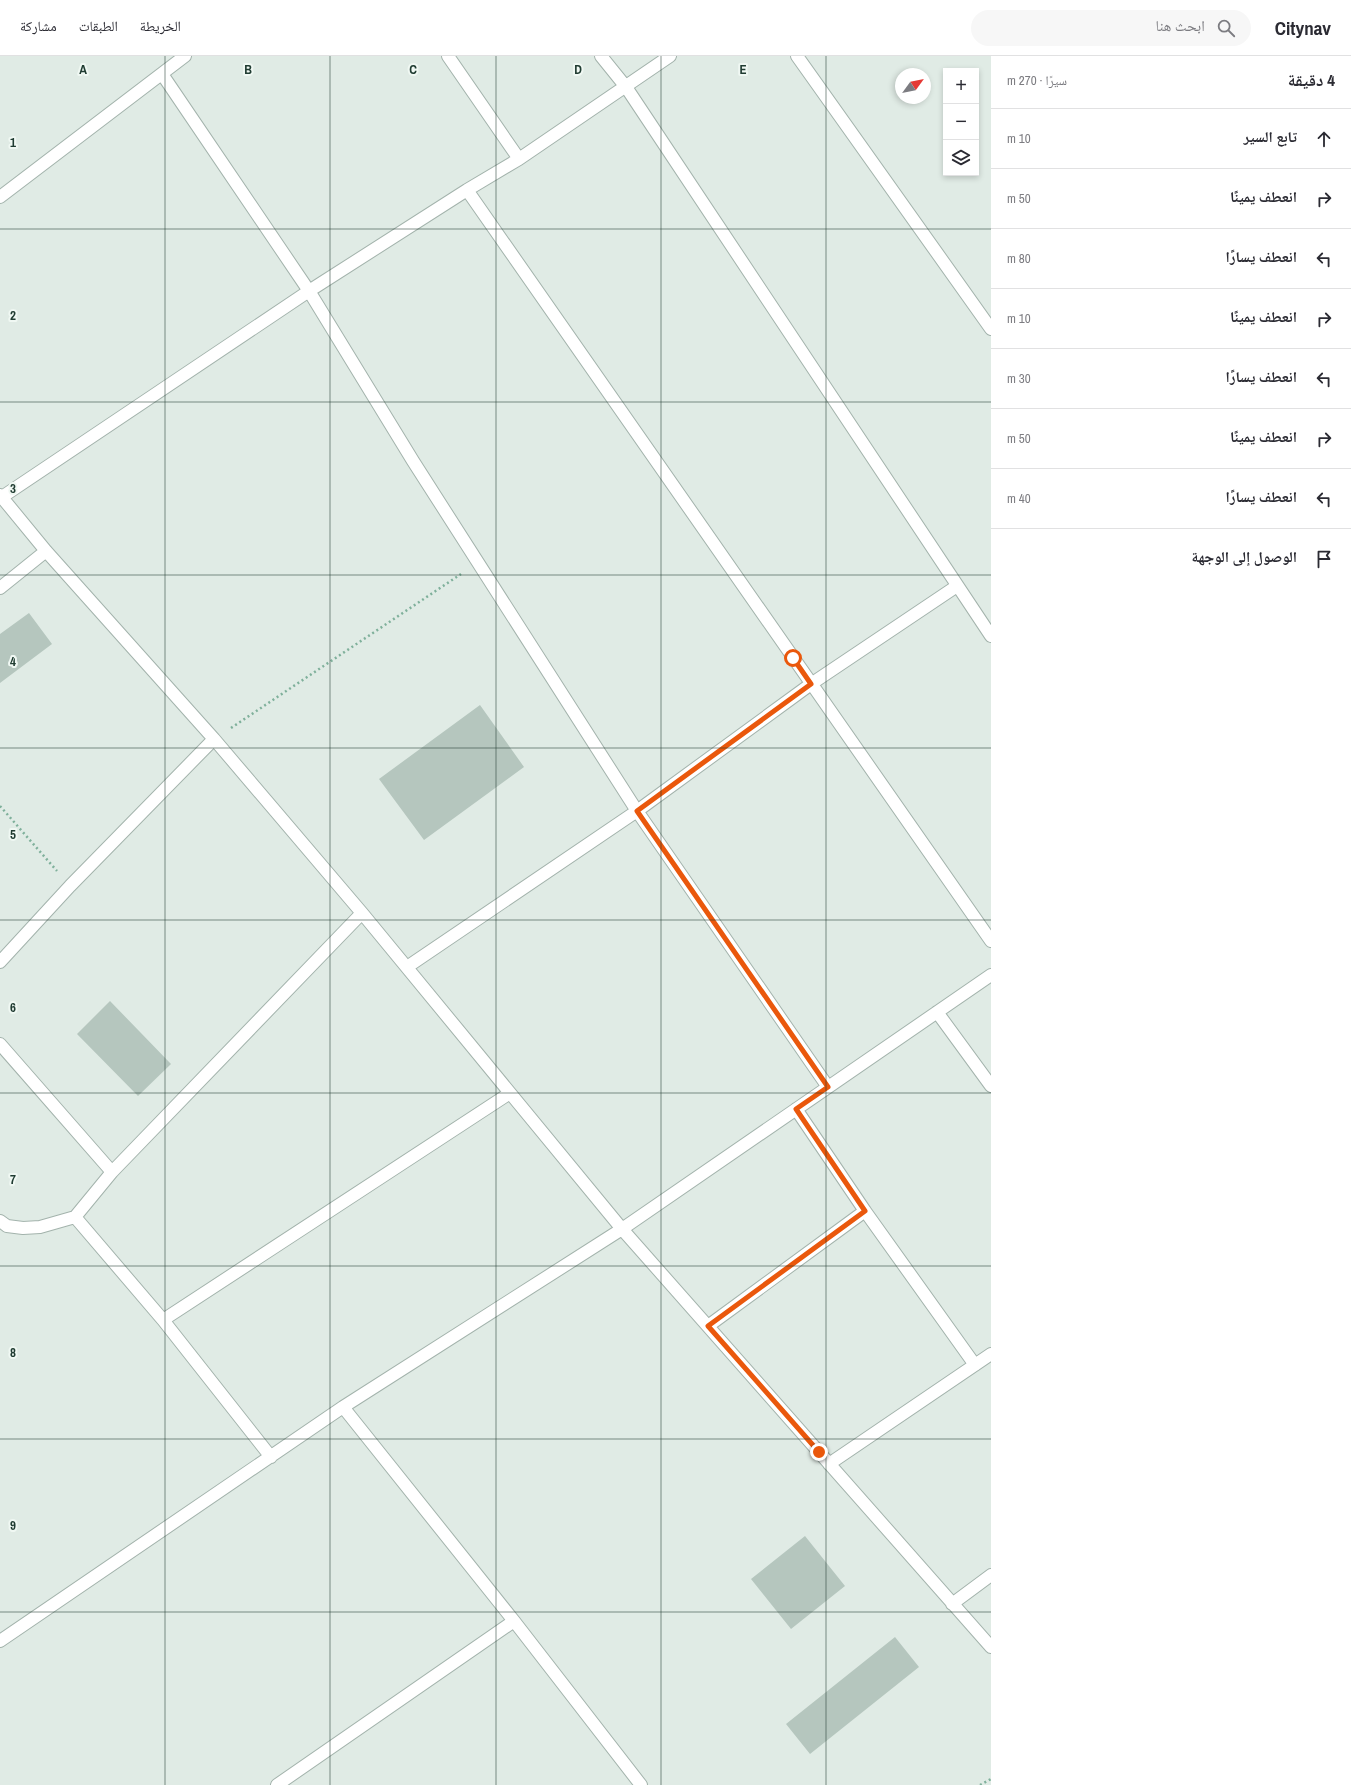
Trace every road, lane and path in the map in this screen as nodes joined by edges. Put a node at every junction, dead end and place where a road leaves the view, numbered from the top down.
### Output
1 (185, 56) edge
2 (448, 56) edge
3 (601, 56) edge
4 (670, 56) edge
5 (797, 56) edge
6 (162, 74) junction
7 (626, 87) junction
8 (519, 159) junction
9 (467, 190) junction
10 (0, 197) edge
11 (309, 291) junction
12 (991, 329) edge
13 (1, 496) edge
14 (46, 551) junction
15 (477, 563) junction
16 (957, 586) junction
17 (0, 588) edge
18 (991, 636) edge
19 (811, 684) junction
20 (214, 739) junction
21 (0, 806) edge
22 (637, 811) junction
23 (70, 886) junction
24 (362, 913) junction
25 (991, 941) edge
26 (0, 962) edge
27 (407, 967) junction
28 (991, 975) edge
29 (937, 1012) junction
30 (0, 1044) edge
31 (991, 1086) edge
32 (828, 1087) junction
33 (510, 1093) junction
34 (796, 1109) junction
35 (112, 1172) junction
36 (865, 1211) junction
37 (75, 1217) junction
38 (0, 1221) edge
39 (622, 1230) junction
40 (163, 1320) junction
41 (708, 1326) junction
42 (991, 1354) edge
43 (975, 1365) junction
44 (343, 1408) junction
45 (270, 1458) junction
46 (829, 1464) junction
47 (991, 1575) edge
48 (952, 1604) junction
49 (514, 1621) junction
50 (0, 1641) edge
51 (991, 1647) edge
52 (991, 1779) edge
53 (277, 1785) edge
54 (641, 1785) edge
55 (980, 1785) edge

1 - 6 street
2 - 8 street
3 - 7 street
4 - 7 street
5 - 12 street
6 - 10 street
6 - 11 street
7 - 8 street
7 - 16 street
8 - 9 street
9 - 11 street
9 - 19 street
11 - 13 street
11 - 15 street
13 - 14 street
14 - 17 street
14 - 20 street
15 - 20 path
15 - 22 street
16 - 18 street
16 - 19 street
19 - 22 street
19 - 25 street
20 - 23 street
20 - 24 street
21 - 23 path
22 - 27 street
22 - 32 street
23 - 26 street
24 - 27 street
24 - 35 street
27 - 33 street
28 - 29 street
29 - 31 street
29 - 32 street
30 - 35 street
32 - 34 street
33 - 39 street
33 - 40 street
34 - 36 street
34 - 39 street
35 - 37 street
36 - 41 street
36 - 43 street
37 - 38 street
37 - 40 street
39 - 41 street
39 - 44 street
40 - 45 street
41 - 46 street
42 - 43 street
43 - 46 street
44 - 45 street
44 - 49 street
45 - 50 street
46 - 48 street
47 - 48 street
48 - 51 street
49 - 53 street
49 - 54 street
52 - 55 path

